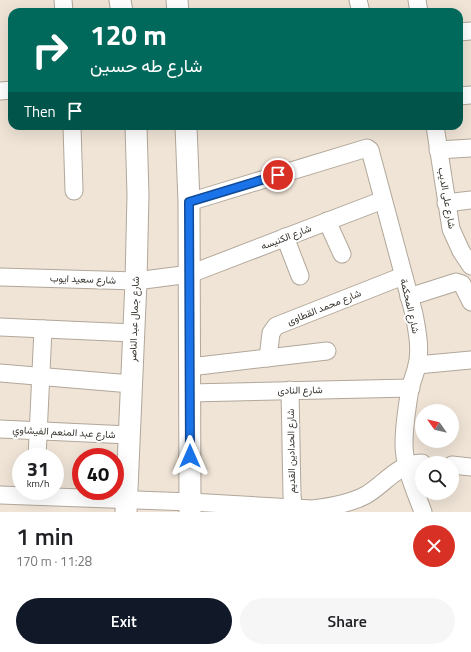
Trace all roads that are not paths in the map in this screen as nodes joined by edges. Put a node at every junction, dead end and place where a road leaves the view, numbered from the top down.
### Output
1 (72, 130) edge
2 (136, 130) edge
3 (186, 130) edge
4 (436, 130) edge
5 (471, 148) edge
6 (438, 150) junction
7 (74, 191) dead end
8 (383, 200) junction
9 (471, 200) edge
10 (189, 202) junction
11 (446, 204) junction
12 (326, 221) junction
13 (285, 237) junction
14 (342, 254) dead end
15 (471, 266) edge
16 (190, 274) junction
17 (300, 276) dead end
18 (403, 276) junction
19 (0, 277) edge
20 (136, 281) junction
21 (409, 297) junction
22 (471, 302) edge
23 (0, 327) edge
24 (43, 329) junction
25 (134, 333) junction
26 (327, 351) dead end
27 (268, 358) junction
28 (471, 360) edge
29 (417, 365) junction
30 (190, 367) junction
31 (0, 372) edge
32 (41, 376) junction
33 (131, 384) junction
34 (411, 388) junction
35 (290, 390) junction
36 (190, 393) junction
37 (0, 429) edge
38 (39, 431) junction
39 (129, 435) junction
40 (38, 448) edge
41 (414, 465) edge
42 (459, 466) edge
43 (471, 467) edge
44 (0, 495) edge
45 (12, 497) edge
46 (36, 500) edge
47 (126, 506) edge
48 (191, 507) edge
49 (294, 510) edge
50 (423, 512) edge

1 - 7 street
2 - 20 street, شارع جمال عبد الناصر
3 - 10 street
4 - 6 street, شارع على الديب
5 - 6 street
6 - 11 street, شارع على الديب
8 - 10 street, شارع المحكمة
8 - 12 street, شارع الكنيسه
8 - 18 street, شارع المحكمة
9 - 11 street
10 - 16 street
11 - 15 street, شارع على الديب
12 - 13 street, شارع الكنيسه
12 - 14 street
13 - 16 street, شارع الكنيسه
13 - 17 street
16 - 20 street, شارع سعيد ايوب
16 - 30 street
18 - 21 street, شارع المحكمة
18 - 27 street, شارع محمد القطاوى
19 - 20 street, شارع سعيد ايوب
20 - 25 street, شارع جمال عبد الناصر
21 - 22 street
21 - 29 street, شارع المحكمة
23 - 24 street
24 - 25 street
24 - 32 street
25 - 33 street, شارع جمال عبد الناصر
26 - 27 street
27 - 30 street
28 - 29 street
29 - 34 street, شارع المحكمة
30 - 36 street
31 - 32 street
32 - 33 street
32 - 38 street
33 - 39 street, شارع جمال عبد الناصر
34 - 35 street, شارع النادى
34 - 41 street, شارع المحكمة
35 - 36 street, شارع النادى
35 - 49 street, شارع الحدادين القديم
36 - 48 street
37 - 38 street, شارع عبد المنعم الفيشاوي
38 - 39 street, شارع عبد المنعم الفيشاوي
38 - 40 street
39 - 47 street, شارع جمال عبد الناصر
41 - 49 street
41 - 50 street, شارع المحكمة
42 - 43 street
44 - 45 street
46 - 47 street
47 - 48 street
48 - 49 street

